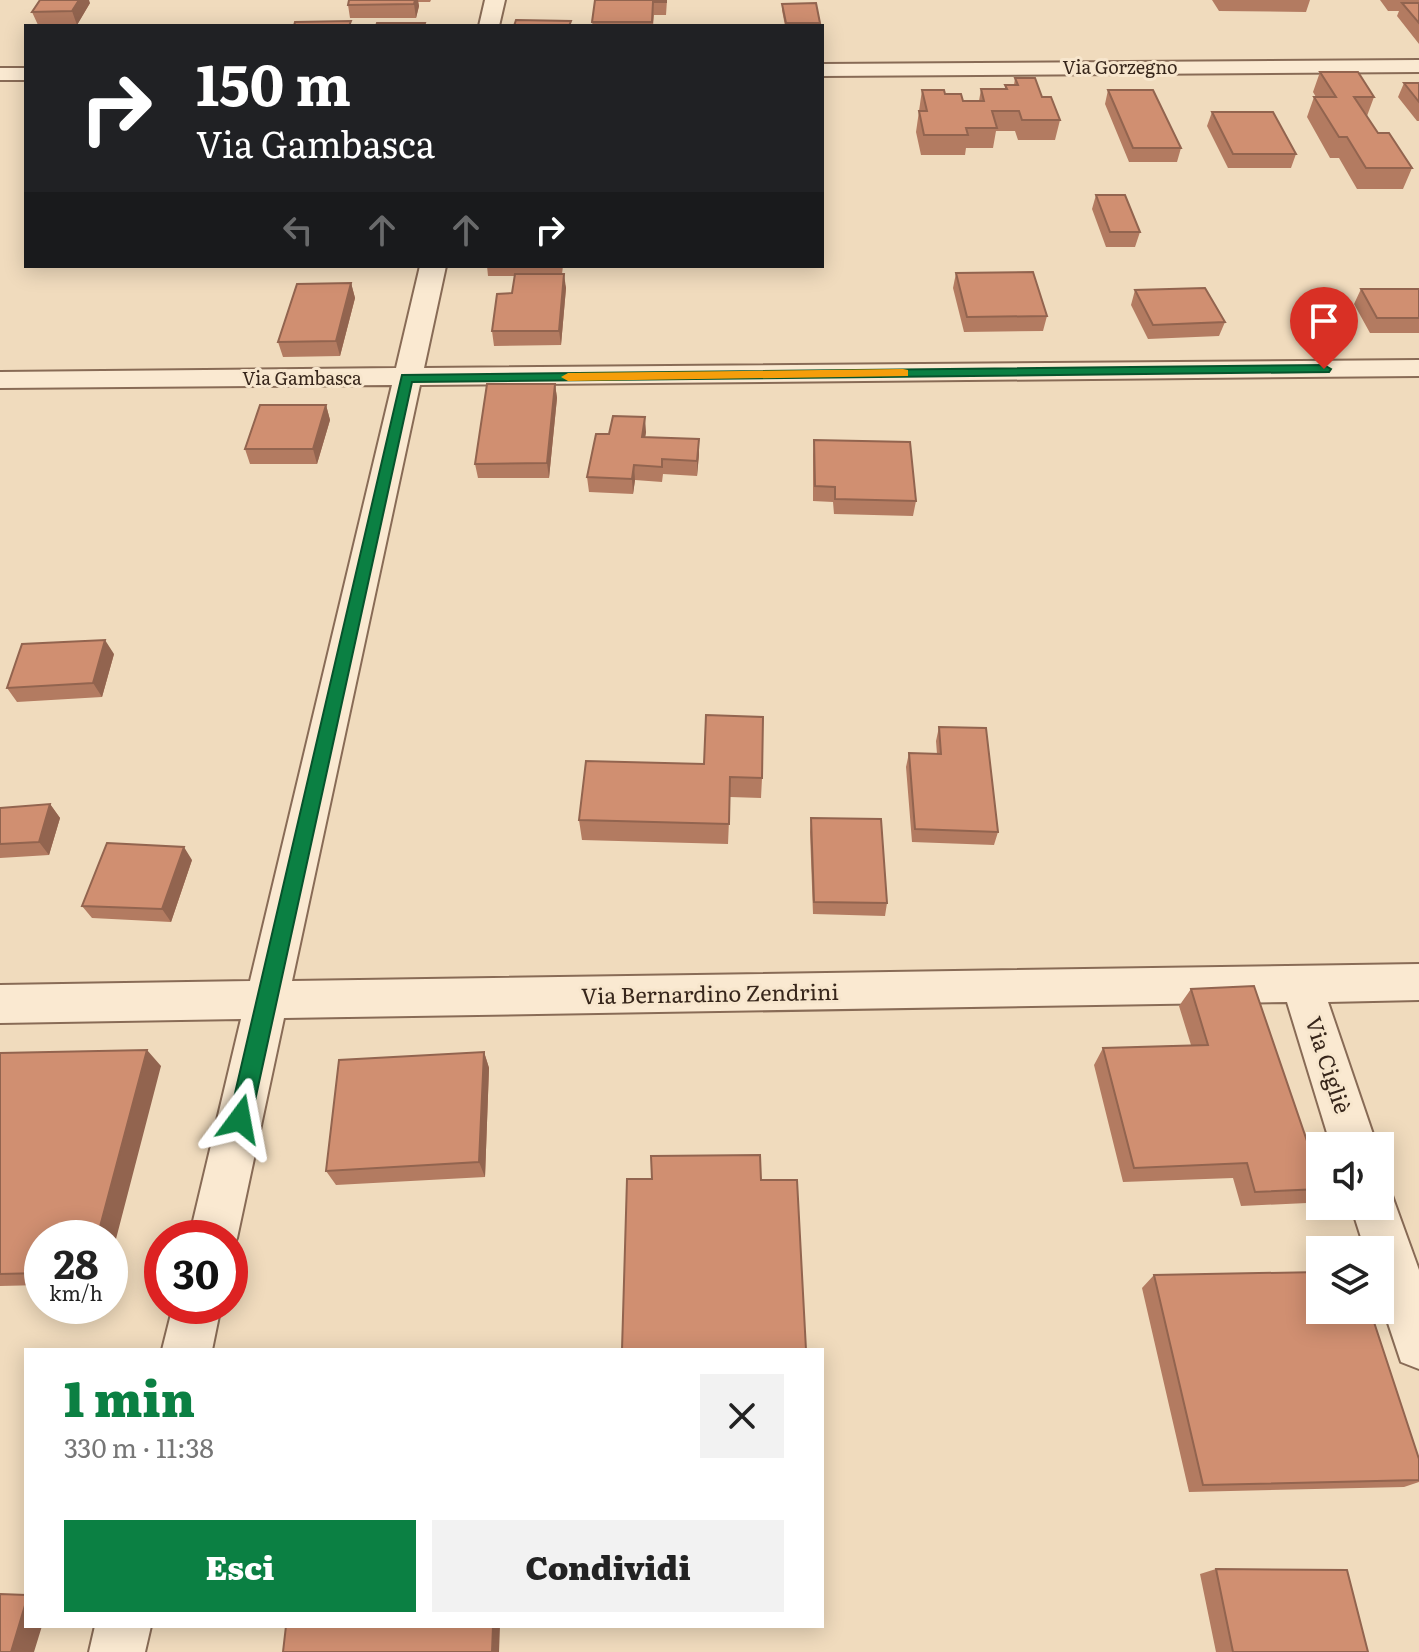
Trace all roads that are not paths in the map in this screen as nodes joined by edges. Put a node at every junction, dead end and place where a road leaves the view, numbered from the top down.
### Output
1 (495, 0) edge
2 (489, 24) edge
3 (1419, 66) edge
4 (824, 70) edge
5 (0, 74) edge
6 (24, 74) edge
7 (433, 268) edge
8 (1419, 368) edge
9 (407, 378) junction
10 (0, 380) edge
11 (1419, 982) edge
12 (1302, 985) junction
13 (267, 1000) junction
14 (0, 1004) edge
15 (1349, 1132) edge
16 (217, 1220) edge
17 (1379, 1220) edge
18 (193, 1324) edge
19 (1419, 1344) edge
20 (187, 1348) edge
21 (123, 1628) edge
22 (117, 1652) edge

1 - 2 street
3 - 4 street, Via Gorzegno
5 - 6 street
7 - 9 street
8 - 9 street, Via Gambasca
9 - 10 street, Via Gambasca
9 - 13 street
11 - 12 street, Via Bernardino Zendrini
12 - 13 street, Via Bernardino Zendrini
12 - 15 street, Via Cigliè
13 - 14 street, Via Bernardino Zendrini
13 - 16 street
17 - 19 street
18 - 20 street
21 - 22 street

